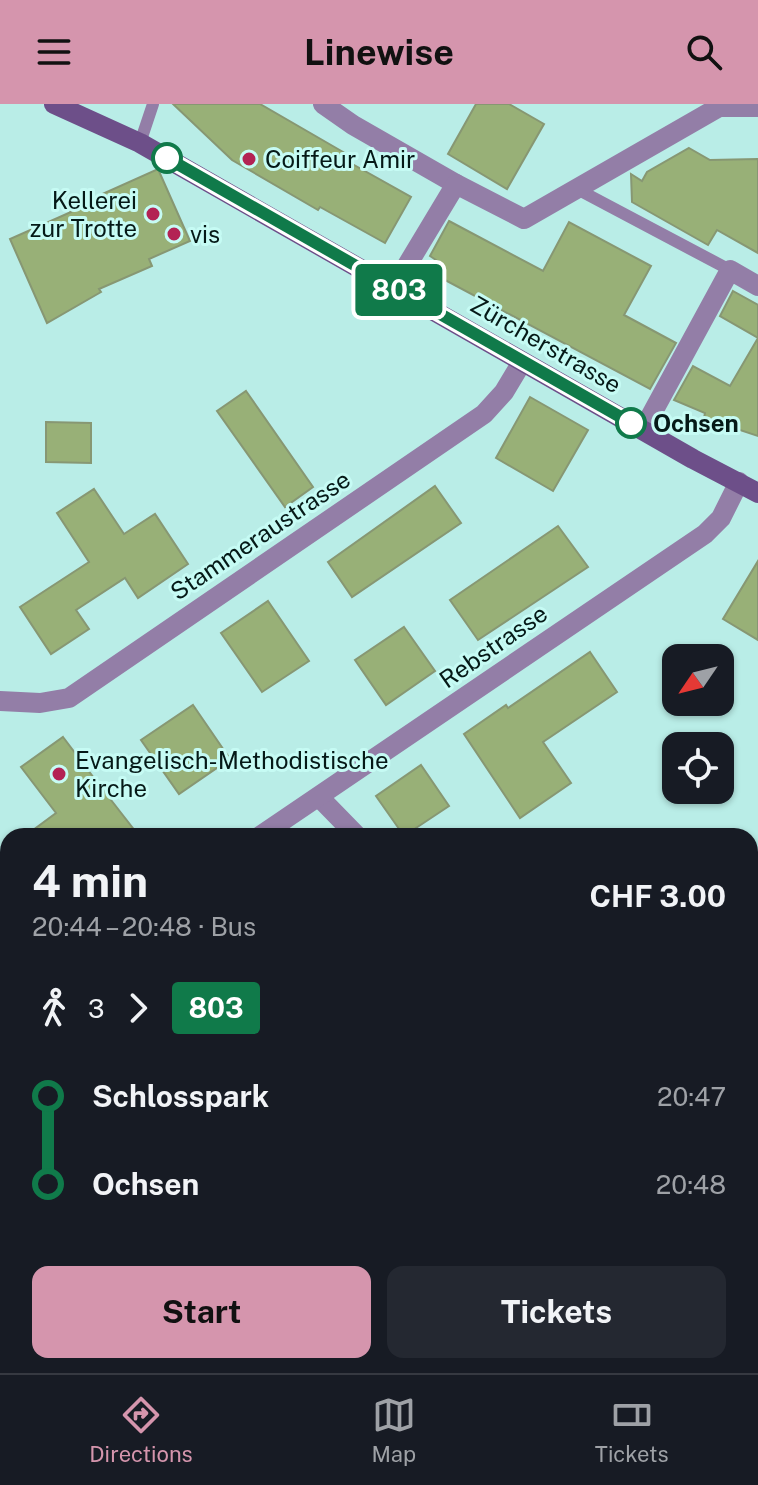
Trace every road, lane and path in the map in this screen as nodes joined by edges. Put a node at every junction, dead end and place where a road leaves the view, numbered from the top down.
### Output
1 (54, 104) edge
2 (153, 104) edge
3 (323, 104) edge
4 (758, 107) edge
5 (140, 143) junction
6 (456, 184) junction
7 (577, 189) junction
8 (730, 270) junction
9 (758, 286) edge
10 (394, 287) junction
11 (522, 362) junction
12 (643, 430) junction
13 (739, 482) junction
14 (758, 493) edge
15 (0, 701) edge
16 (319, 797) junction
17 (272, 828) edge
18 (349, 828) edge

1 - 5 main road, Zürcherstrasse
2 - 5 lane
3 - 6 street
4 - 7 street
5 - 10 main road, Zürcherstrasse
6 - 7 street
6 - 10 street
7 - 8 lane
8 - 9 street
8 - 12 street
10 - 11 main road, Zürcherstrasse
11 - 12 main road, Zürcherstrasse
11 - 15 street, Stammeraustrasse
12 - 13 main road, Zürcherstrasse
13 - 14 main road, Zürcherstrasse
13 - 16 street, Rebstrasse
16 - 17 street, Rebstrasse
16 - 18 street

